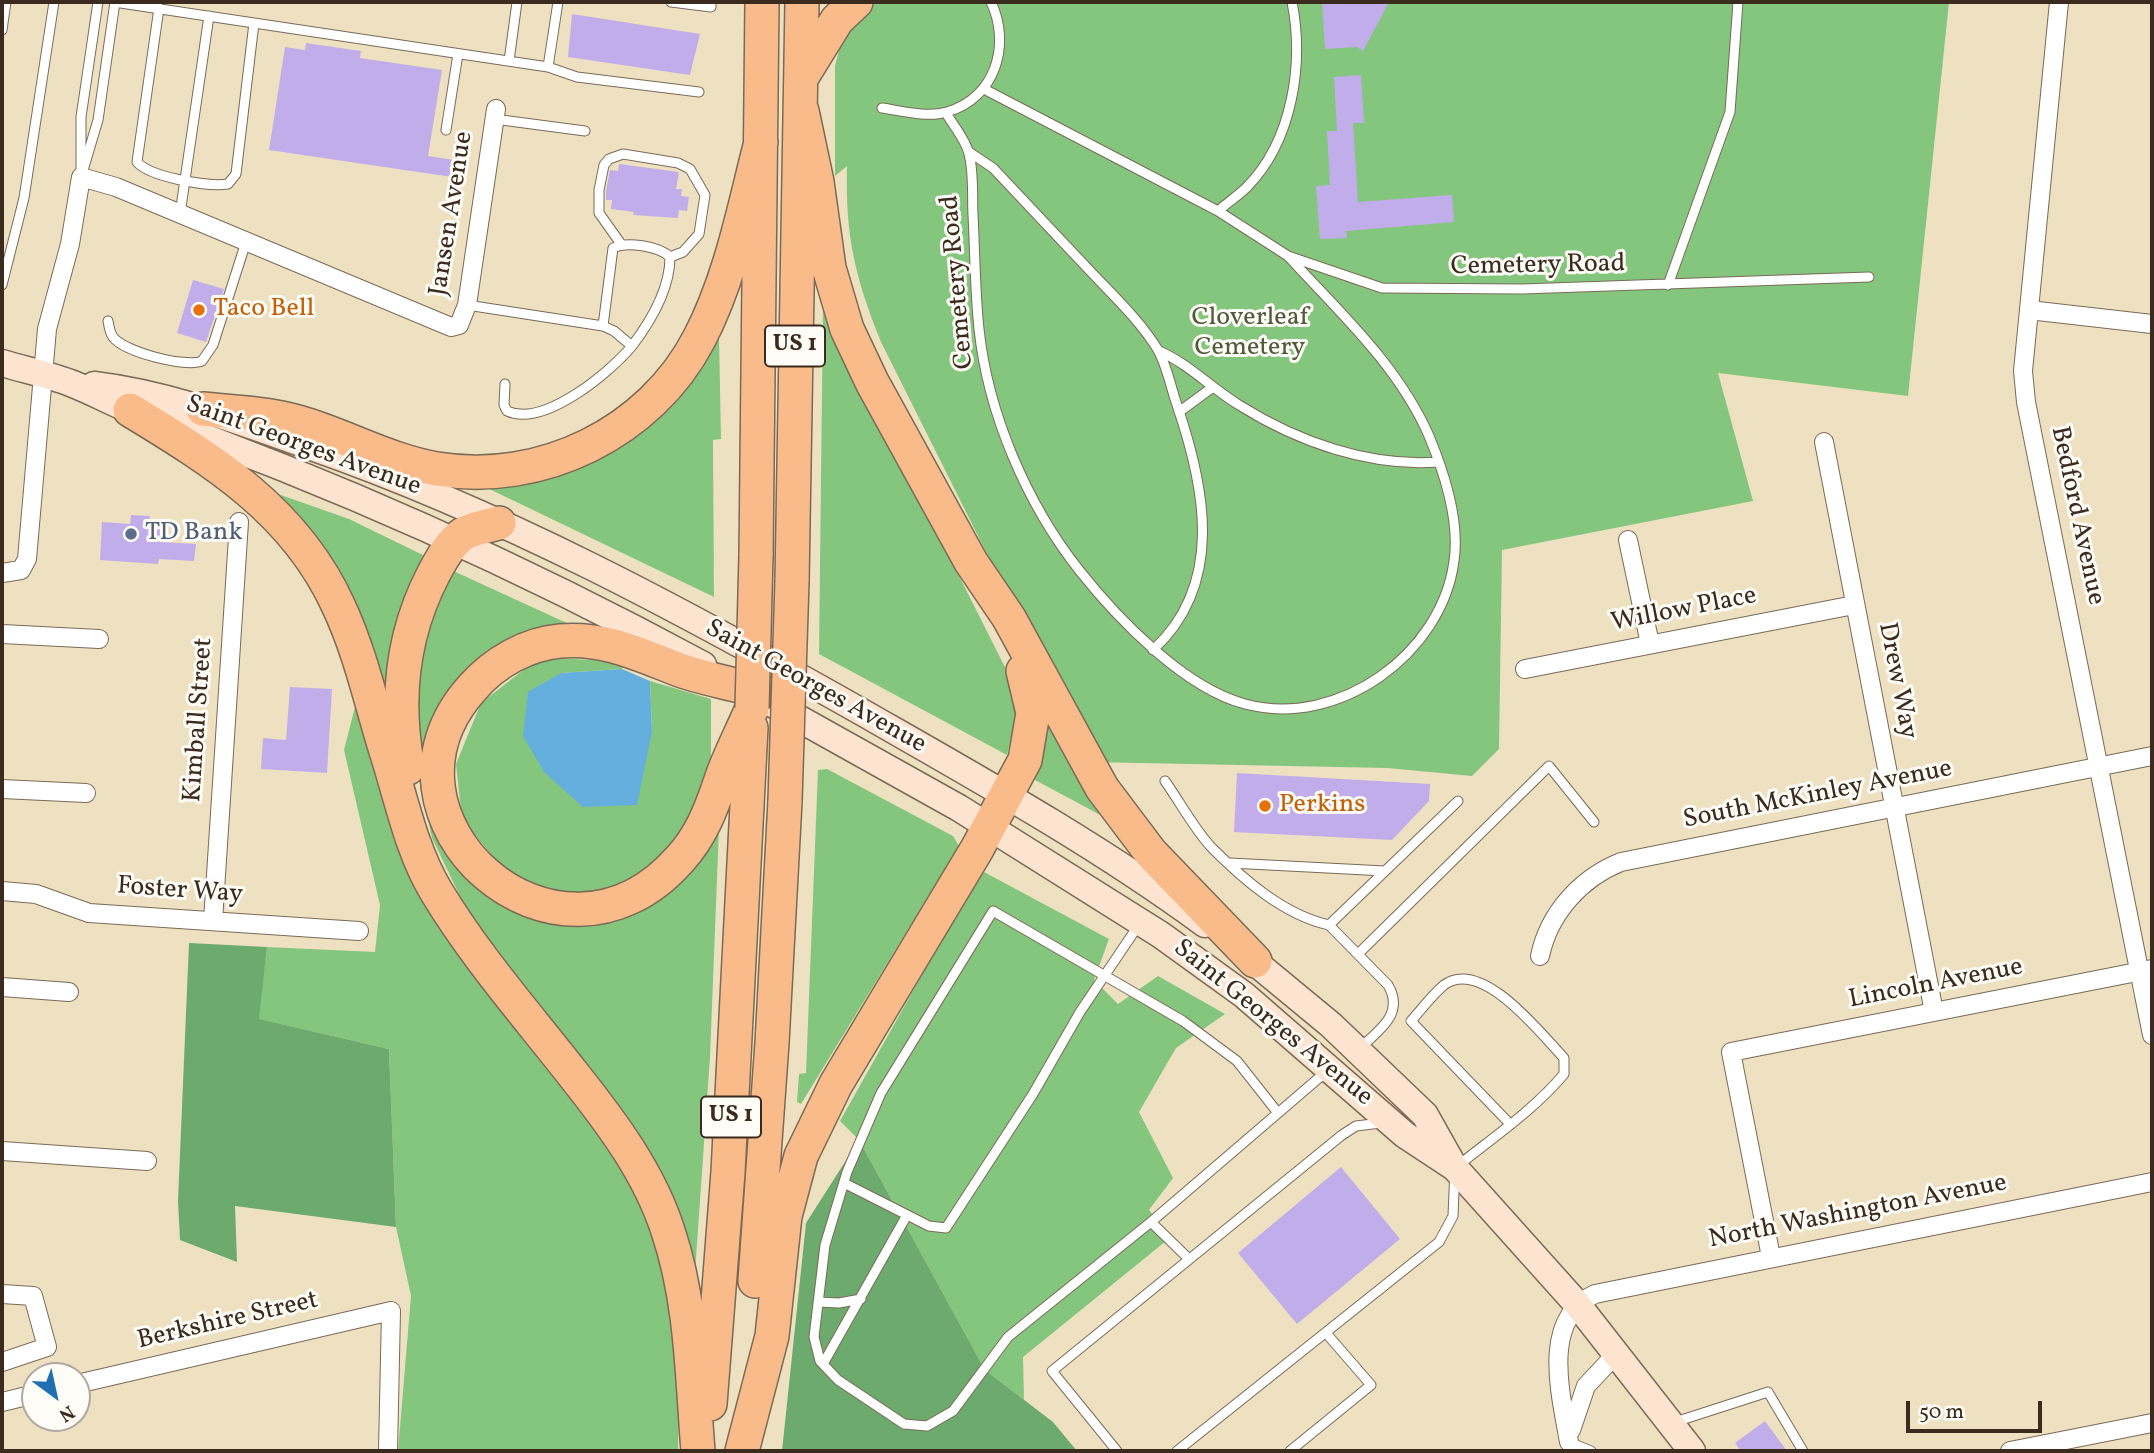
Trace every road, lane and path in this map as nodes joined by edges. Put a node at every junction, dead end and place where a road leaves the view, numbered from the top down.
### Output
1 (6, 2) edge
2 (54, 2) edge
3 (97, 2) edge
4 (115, 2) edge
5 (517, 2) edge
6 (558, 2) edge
7 (671, 2) edge
8 (711, 2) edge
9 (762, 2) edge
10 (802, 2) edge
11 (856, 2) edge
12 (991, 2) edge
13 (1292, 2) edge
14 (1738, 2) edge
15 (2059, 2) edge
16 (159, 8) junction
17 (209, 16) junction
18 (254, 23) junction
19 (2, 30) edge
20 (458, 54) junction
21 (509, 61) junction
22 (548, 67) junction
23 (802, 77) junction
24 (984, 89) junction
25 (699, 92) dead end
26 (882, 108) dead end
27 (802, 111) junction
28 (946, 113) junction
29 (495, 114) joint
30 (446, 130) dead end
31 (585, 131) dead end
32 (761, 142) junction
33 (969, 152) junction
34 (81, 177) junction
35 (186, 180) junction
36 (1218, 211) junction
37 (180, 214) junction
38 (246, 242) junction
39 (621, 244) junction
40 (1288, 256) junction
41 (670, 257) junction
42 (1869, 277) dead end
43 (2, 285) edge
44 (1668, 285) junction
45 (467, 305) junction
46 (2029, 310) junction
47 (108, 321) dead end
48 (2152, 324) edge
49 (603, 326) junction
50 (632, 346) junction
51 (1159, 351) junction
52 (2, 363) edge
53 (43, 375) junction
54 (71, 383) junction
55 (505, 384) dead end
56 (1213, 387) junction
57 (203, 409) junction
58 (130, 410) junction
59 (1179, 412) junction
60 (1824, 442) dead end
61 (1438, 462) junction
62 (239, 522) dead end
63 (499, 523) junction
64 (1628, 540) dead end
65 (455, 542) junction
66 (971, 562) junction
67 (2, 573) edge
68 (1854, 605) junction
69 (2, 634) edge
70 (99, 639) dead end
71 (1650, 644) junction
72 (1153, 650) junction
73 (1525, 669) dead end
74 (748, 698) junction
75 (2152, 756) edge
76 (2101, 767) junction
77 (735, 781) junction
78 (1165, 781) dead end
79 (2, 789) edge
80 (86, 793) dead end
81 (1007, 797) junction
82 (1458, 801) dead end
83 (1895, 807) junction
84 (1594, 822) dead end
85 (990, 827) junction
86 (1084, 842) junction
87 (1031, 853) junction
88 (1229, 863) junction
89 (1385, 871) junction
90 (2, 891) edge
91 (213, 921) junction
92 (457, 921) junction
93 (1141, 922) junction
94 (1329, 925) junction
95 (359, 931) dead end
96 (1358, 954) junction
97 (1540, 956) dead end
98 (1255, 961) junction
99 (2146, 970) edge
100 (1104, 978) junction
101 (2, 988) edge
102 (69, 992) dead end
103 (1394, 1012) junction
104 (1934, 1012) junction
105 (1411, 1021) junction
106 (2152, 1035) edge
107 (1358, 1050) junction
108 (1331, 1068) junction
109 (1278, 1113) junction
110 (1392, 1123) junction
111 (1510, 1124) junction
112 (2, 1151) edge
113 (147, 1161) dead end
114 (1455, 1168) junction
115 (2152, 1182) edge
116 (844, 1183) junction
117 (907, 1215) junction
118 (1151, 1222) junction
119 (1771, 1256) junction
120 (1189, 1259) junction
121 (2, 1294) edge
122 (861, 1299) junction
123 (818, 1302) junction
124 (1577, 1304) junction
125 (1326, 1333) junction
126 (1617, 1353) junction
127 (2, 1362) edge
128 (823, 1364) junction
129 (91, 1381) edge
130 (21, 1397) edge
131 (2, 1402) edge
132 (2152, 1423) edge
133 (1671, 1424) junction
134 (1569, 1447) edge
135 (1687, 1450) edge
136 (388, 1451) edge
137 (698, 1451) edge
138 (706, 1451) edge
139 (742, 1451) edge
140 (1116, 1451) edge
141 (1177, 1451) edge
142 (1290, 1451) edge
143 (1591, 1451) edge
144 (1803, 1451) edge
145 (2010, 1451) edge

1 - 19 lane
2 - 43 lane
3 - 34 lane
4 - 16 lane
4 - 34 lane
5 - 21 lane
6 - 22 lane
7 - 8 lane
9 - 32 highway, US 1
10 - 23 highway, US 1
11 - 23 highway
12 - 24 lane
13 - 36 lane
14 - 44 lane
15 - 46 street, Bedford Avenue
16 - 17 lane
16 - 35 lane
17 - 18 lane
17 - 35 lane
18 - 20 lane
18 - 35 lane
20 - 21 lane
20 - 30 lane
21 - 22 lane
22 - 25 lane
23 - 27 highway, US 1
24 - 28 lane
24 - 36 lane, Cemetery Road
26 - 28 lane
27 - 66 highway
27 - 139 highway, US 1, bridge
28 - 33 lane, Cemetery Road
29 - 31 lane
29 - 45 street, Jansen Avenue
32 - 57 highway
32 - 74 highway, US 1, bridge
33 - 51 lane, Cemetery Road
33 - 72 lane, Cemetery Road
34 - 37 street
34 - 53 street
35 - 37 lane
36 - 40 lane, Cemetery Road
37 - 38 street
38 - 45 street, Jansen Avenue
38 - 47 lane
39 - 41 lane
39 - 41 lane
39 - 49 lane
40 - 44 lane, Cemetery Road
40 - 61 lane, Cemetery Road
41 - 50 lane
42 - 44 lane, Cemetery Road
45 - 49 lane
46 - 48 street
46 - 76 street, Bedford Avenue
49 - 50 lane
50 - 55 lane
51 - 56 lane, Cemetery Road
51 - 59 lane, Cemetery Road
52 - 53 main road, Saint Georges Avenue
53 - 54 main road, Saint Georges Avenue
53 - 67 street
54 - 57 main road, Saint Georges Avenue
54 - 58 main road, Saint Georges Avenue
56 - 59 lane
56 - 61 lane, Cemetery Road
57 - 63 main road, Saint Georges Avenue
58 - 65 main road, Saint Georges Avenue
58 - 92 highway
59 - 72 lane, Cemetery Road
60 - 68 street, Drew Way
61 - 72 lane, Cemetery Road
62 - 91 street, Kimball Street
63 - 65 highway
63 - 81 main road, Saint Georges Avenue
64 - 71 street
65 - 74 main road, Saint Georges Avenue
65 - 92 highway
66 - 81 highway
66 - 98 highway
68 - 71 street, Willow Place
68 - 83 street, Drew Way
69 - 70 street
71 - 73 street, Willow Place
74 - 77 highway
74 - 77 highway
74 - 85 main road, Saint Georges Avenue
75 - 76 street, South McKinley Avenue
76 - 83 street, South McKinley Avenue
76 - 99 street, Bedford Avenue
77 - 138 highway, US 1
78 - 88 lane
79 - 80 street
81 - 85 highway
81 - 86 main road, Saint Georges Avenue
82 - 89 lane
83 - 97 street, South McKinley Avenue
83 - 104 street, Drew Way
84 - 96 lane
85 - 87 main road, Saint Georges Avenue
85 - 139 highway
86 - 87 main road
86 - 98 main road, Saint Georges Avenue
87 - 93 main road, Saint Georges Avenue
88 - 89 lane
88 - 94 lane
89 - 94 lane
90 - 91 street, Foster Way
91 - 95 street, Foster Way
92 - 137 highway
93 - 100 lane
93 - 108 main road, Saint Georges Avenue
94 - 96 lane
96 - 103 lane
98 - 107 main road, Saint Georges Avenue
99 - 104 street, Lincoln Avenue
99 - 106 street, Bedford Avenue
100 - 109 lane
100 - 116 lane
100 - 117 lane
101 - 102 street
103 - 105 lane
103 - 107 lane
104 - 119 street, Lincoln Avenue
105 - 111 lane
105 - 111 lane
107 - 114 main road, Saint Georges Avenue
108 - 109 lane
108 - 110 main road, Saint Georges Avenue
109 - 118 lane
110 - 114 main road, Saint Georges Avenue
110 - 120 lane
111 - 114 lane
112 - 113 street
114 - 124 main road, Saint Georges Avenue
114 - 125 lane
115 - 119 street, North Washington Avenue
116 - 117 lane
116 - 123 lane
117 - 122 lane
118 - 120 lane
118 - 128 lane
119 - 124 street, North Washington Avenue
120 - 140 lane
121 - 127 street
122 - 123 lane
122 - 128 lane
123 - 128 lane
124 - 126 main road, Saint Georges Avenue
124 - 134 street
125 - 141 lane
125 - 142 lane
126 - 133 main road, Saint Georges Avenue
126 - 134 street
129 - 136 street, Berkshire Street
130 - 131 street
132 - 145 street
133 - 135 main road, Saint Georges Avenue
133 - 144 lane
134 - 143 lane

